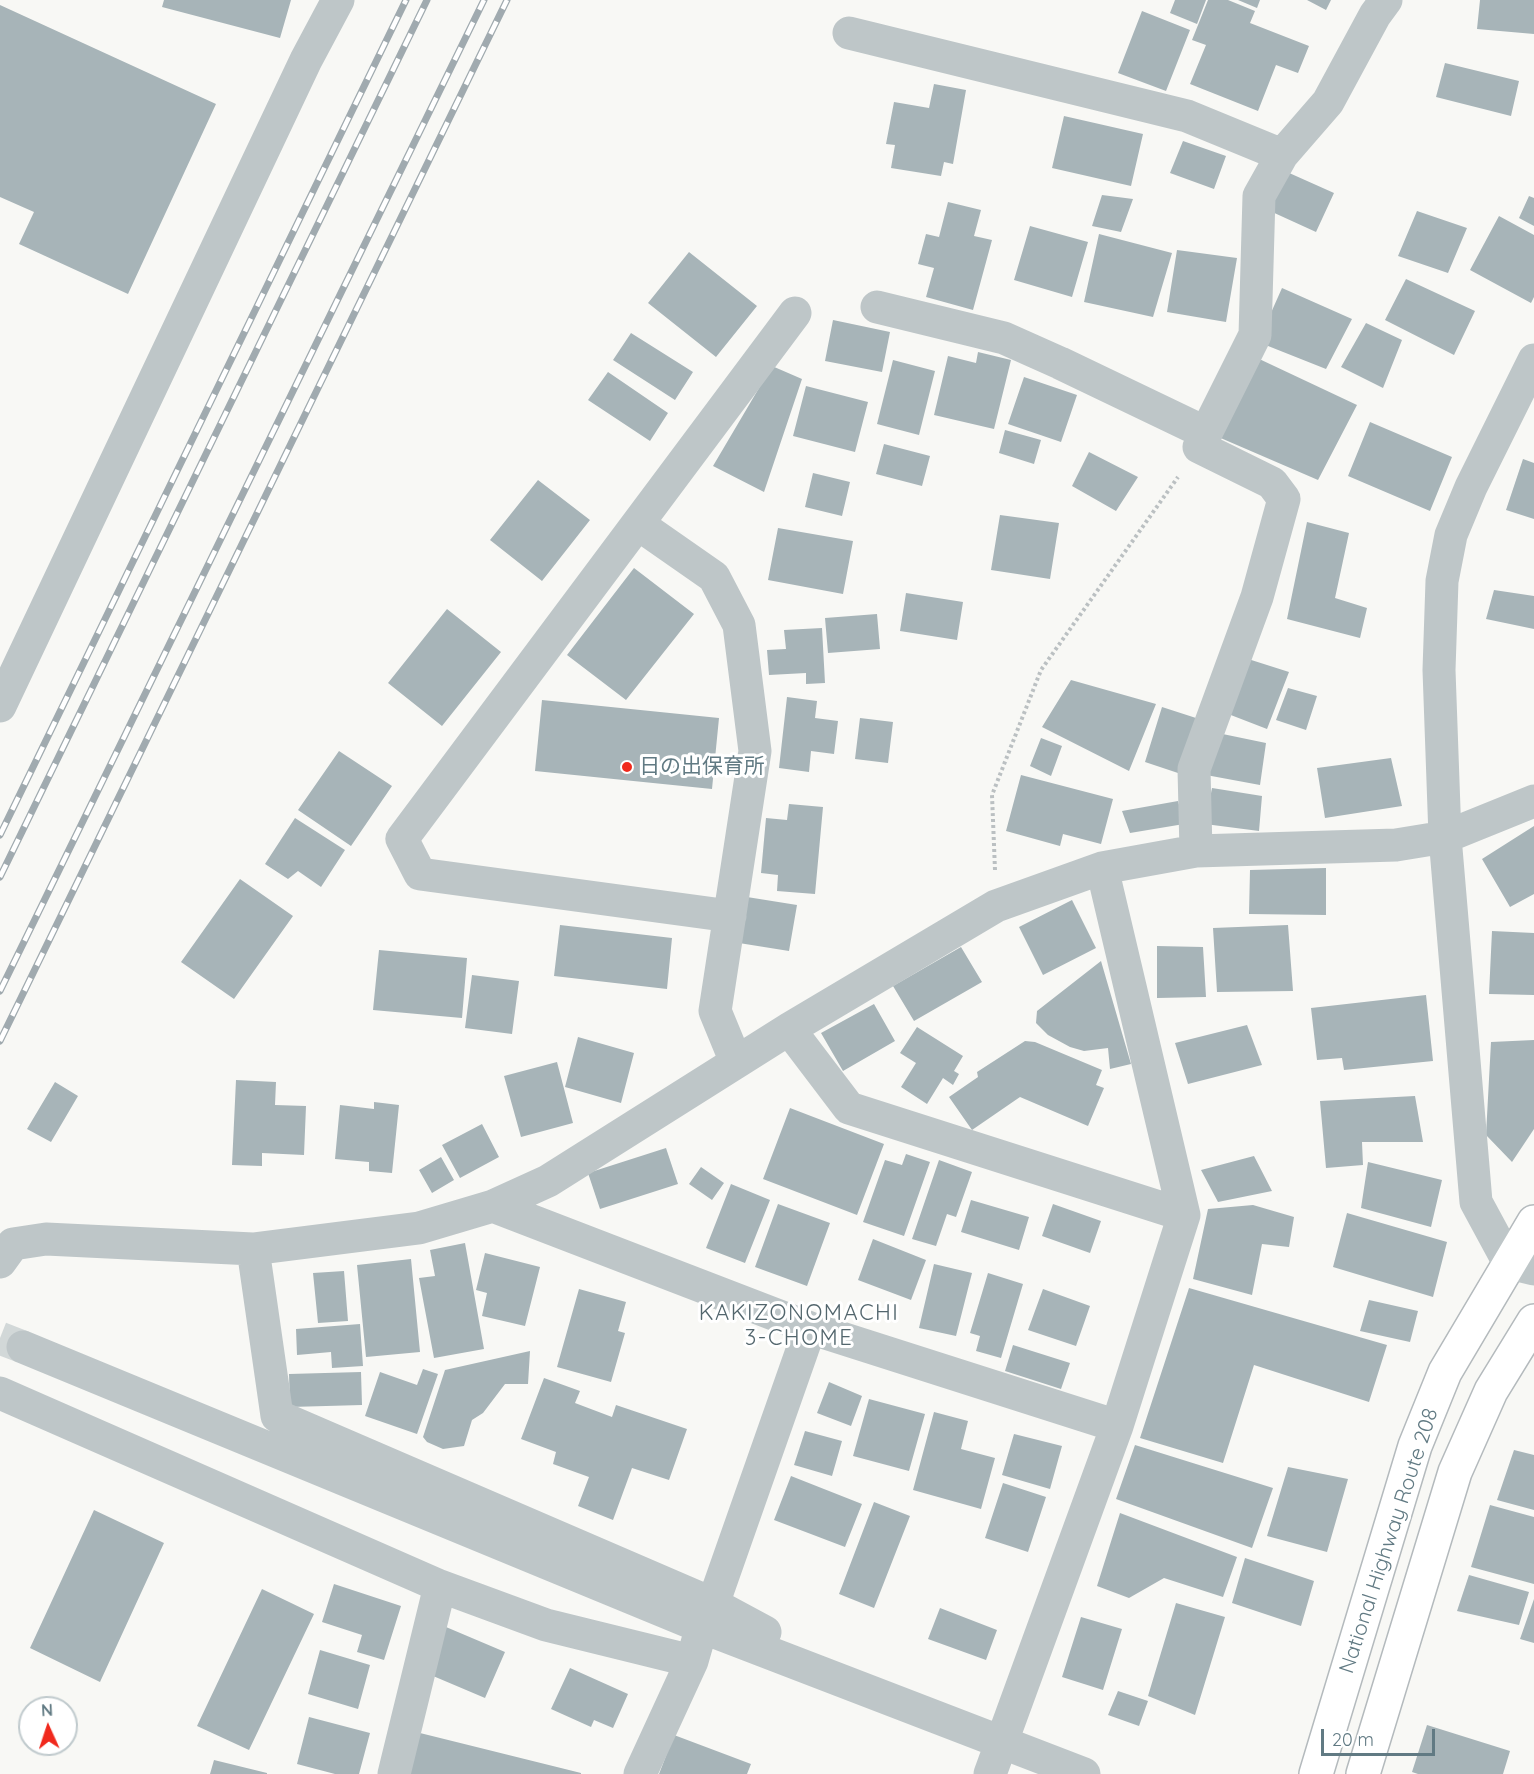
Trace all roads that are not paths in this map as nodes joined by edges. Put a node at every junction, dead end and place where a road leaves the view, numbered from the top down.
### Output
1 (338, 0) edge
2 (1386, 0) edge
3 (849, 33) dead end
4 (1282, 155) junction
5 (877, 307) dead end
6 (795, 313) dead end
7 (1534, 360) edge
8 (1202, 440) junction
9 (638, 524) junction
10 (0, 706) edge
11 (1534, 801) edge
12 (1445, 837) junction
13 (1196, 851) junction
14 (1102, 868) junction
15 (730, 916) junction
16 (789, 1029) junction
17 (736, 1062) junction
18 (493, 1206) junction
19 (1184, 1215) junction
20 (1534, 1222) edge
21 (254, 1249) junction
22 (0, 1262) edge
23 (1522, 1266) edge
24 (1534, 1321) edge
25 (810, 1328) junction
26 (23, 1347) tunnel mouth
27 (0, 1393) edge
28 (1117, 1426) junction
29 (440, 1586) junction
30 (707, 1615) junction
31 (692, 1661) junction
32 (1004, 1742) junction
33 (393, 1774) edge
34 (640, 1774) edge
35 (990, 1774) edge
36 (1084, 1774) edge
37 (1316, 1774) edge
38 (1364, 1774) edge

1 - 10 street
2 - 4 street
3 - 4 street
4 - 8 street
5 - 8 street
6 - 9 street
7 - 12 street
8 - 13 street
9 - 15 street
9 - 15 street
11 - 12 street
12 - 13 street
12 - 23 street
13 - 14 street
14 - 16 street
14 - 19 street
15 - 17 street
16 - 17 street
16 - 19 street
17 - 18 street
18 - 21 street
18 - 25 street
19 - 28 street
20 - 23 highway, National Highway Route 208
21 - 22 street
21 - 30 street
23 - 37 highway, National Highway Route 208
24 - 38 highway, National Highway Route 208
25 - 28 street
25 - 30 street
26 - 30 street
27 - 29 street
28 - 32 street
29 - 31 street
29 - 33 street
30 - 31 street
30 - 32 street
31 - 34 street
32 - 35 street
32 - 36 street

